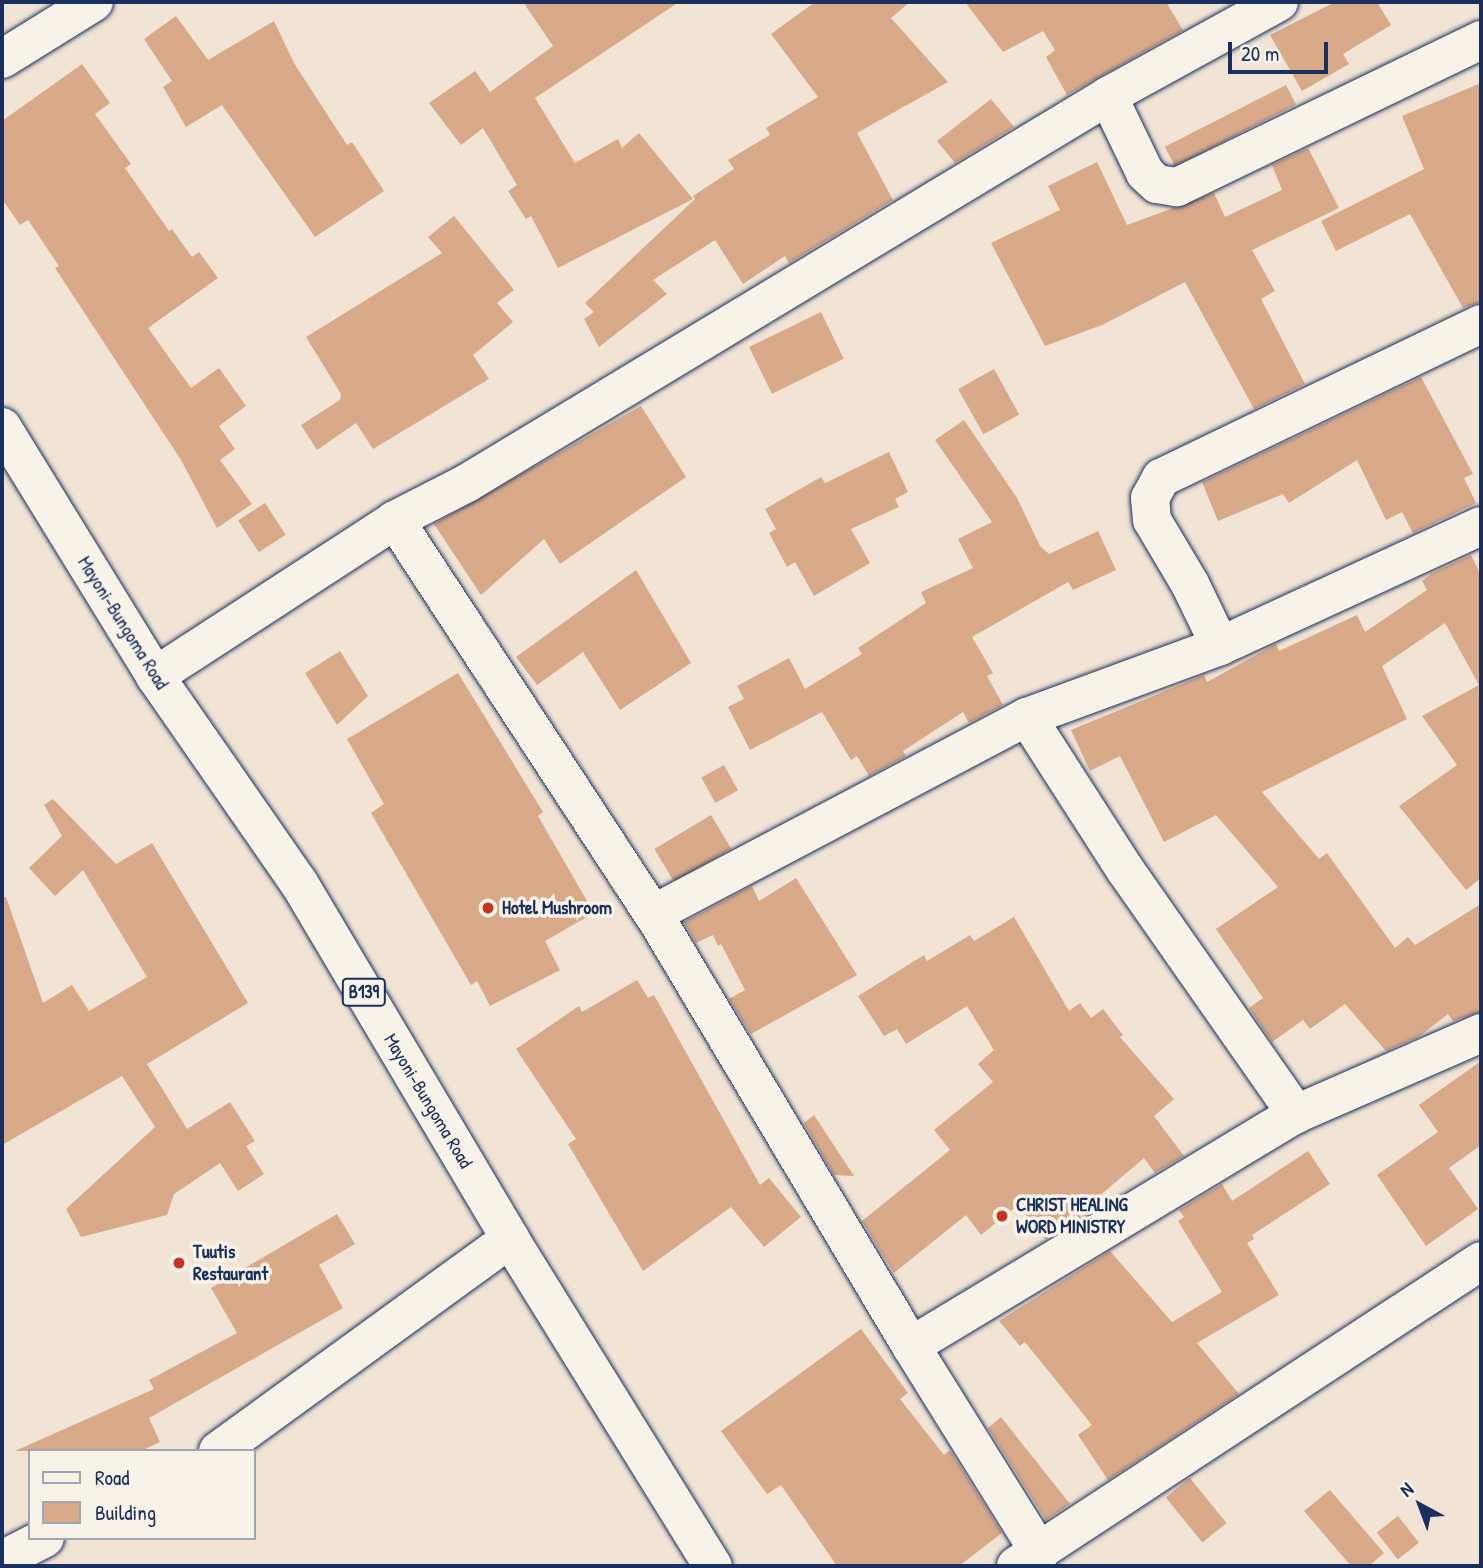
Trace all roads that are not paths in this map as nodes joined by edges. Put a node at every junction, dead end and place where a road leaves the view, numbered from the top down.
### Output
1 (94, 2) edge
2 (1279, 2) edge
3 (1481, 40) edge
4 (2, 59) edge
5 (1108, 96) junction
6 (1481, 324) edge
7 (2, 427) edge
8 (395, 520) junction
9 (1481, 526) edge
10 (1220, 646) junction
11 (155, 676) junction
12 (1027, 717) junction
13 (653, 914) junction
14 (1481, 1033) edge
15 (1296, 1114) junction
16 (510, 1239) junction
17 (1481, 1261) edge
18 (911, 1346) junction
19 (221, 1449) edge
20 (41, 1540) edge
21 (2, 1560) edge
22 (1028, 1560) edge
23 (713, 1566) edge

1 - 4 street
2 - 5 street
3 - 5 street
5 - 8 street
6 - 10 street
7 - 11 street, Mayoni-Bungoma Road / B139
8 - 11 street
8 - 13 street
9 - 10 street
10 - 12 street
11 - 16 street, Mayoni-Bungoma Road / B139
12 - 13 street
12 - 15 street
13 - 18 street
14 - 15 street
15 - 18 street
16 - 19 street
16 - 23 street, Mayoni-Bungoma Road / B139
17 - 22 street
18 - 22 street
20 - 21 street

